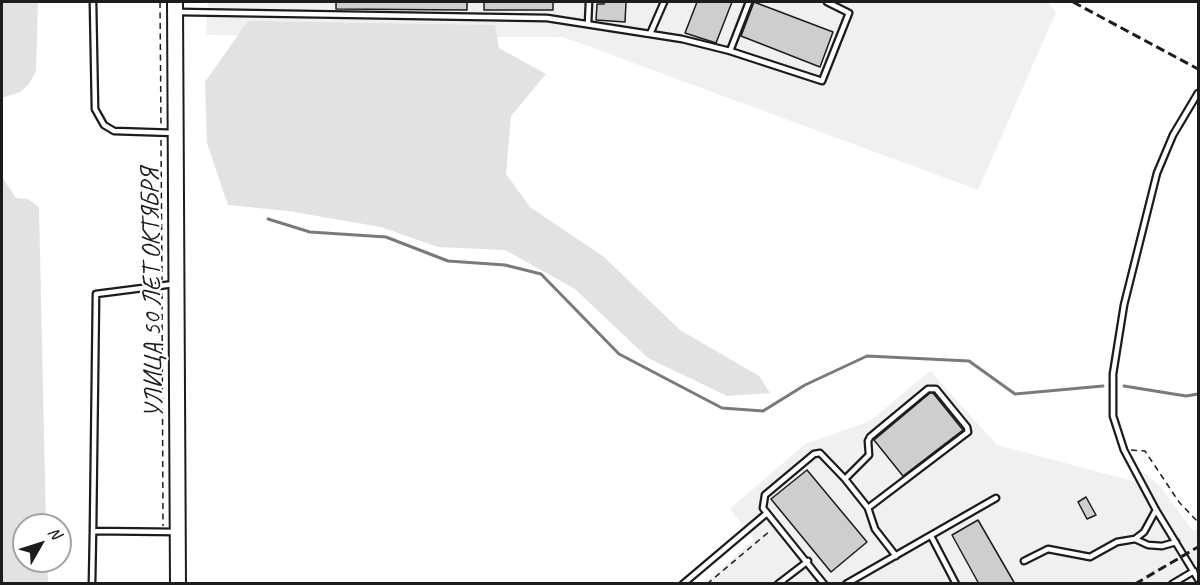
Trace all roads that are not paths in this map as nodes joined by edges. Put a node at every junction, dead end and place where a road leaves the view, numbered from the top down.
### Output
1 (93, 2) edge
2 (590, 2) edge
3 (664, 2) edge
4 (749, 2) edge
5 (827, 2) edge
6 (175, 7) edge
7 (588, 24) junction
8 (650, 34) junction
9 (730, 51) junction
10 (1198, 93) edge
11 (169, 133) junction
12 (177, 284) junction
13 (844, 479) junction
14 (996, 498) dead end
15 (868, 508) junction
16 (1156, 510) junction
17 (767, 513) junction
18 (93, 531) junction
19 (180, 532) junction
20 (931, 536) junction
21 (1135, 539) junction
22 (1176, 543) junction
23 (896, 555) junction
24 (808, 561) junction
25 (1024, 561) dead end
26 (1194, 571) junction
27 (1198, 579) edge
28 (92, 584) edge
29 (178, 584) edge
30 (683, 584) edge
31 (778, 584) edge
32 (824, 584) edge
33 (846, 584) edge
34 (956, 584) edge
35 (1172, 584) edge

1 - 11 lane
2 - 7 lane
3 - 8 lane
4 - 9 lane
5 - 9 lane
6 - 7 lane
6 - 11 main road, УЛИЦА 50 ЛЕТ ОКТЯБРЯ
7 - 8 lane
8 - 9 lane
10 - 16 lane
11 - 12 main road, УЛИЦА 50 ЛЕТ ОКТЯБРЯ
12 - 18 lane
12 - 19 main road, УЛИЦА 50 ЛЕТ ОКТЯБРЯ
13 - 15 lane
13 - 15 lane
13 - 17 lane
14 - 20 lane
15 - 23 lane
16 - 21 lane
16 - 22 lane
17 - 24 lane
17 - 30 lane
18 - 19 lane
18 - 28 lane
19 - 29 main road, УЛИЦА 50 ЛЕТ ОКТЯБРЯ
20 - 23 lane
20 - 34 lane
21 - 22 lane
21 - 25 lane
22 - 26 lane
23 - 33 lane
24 - 31 lane
24 - 32 lane
26 - 27 lane
26 - 35 lane

